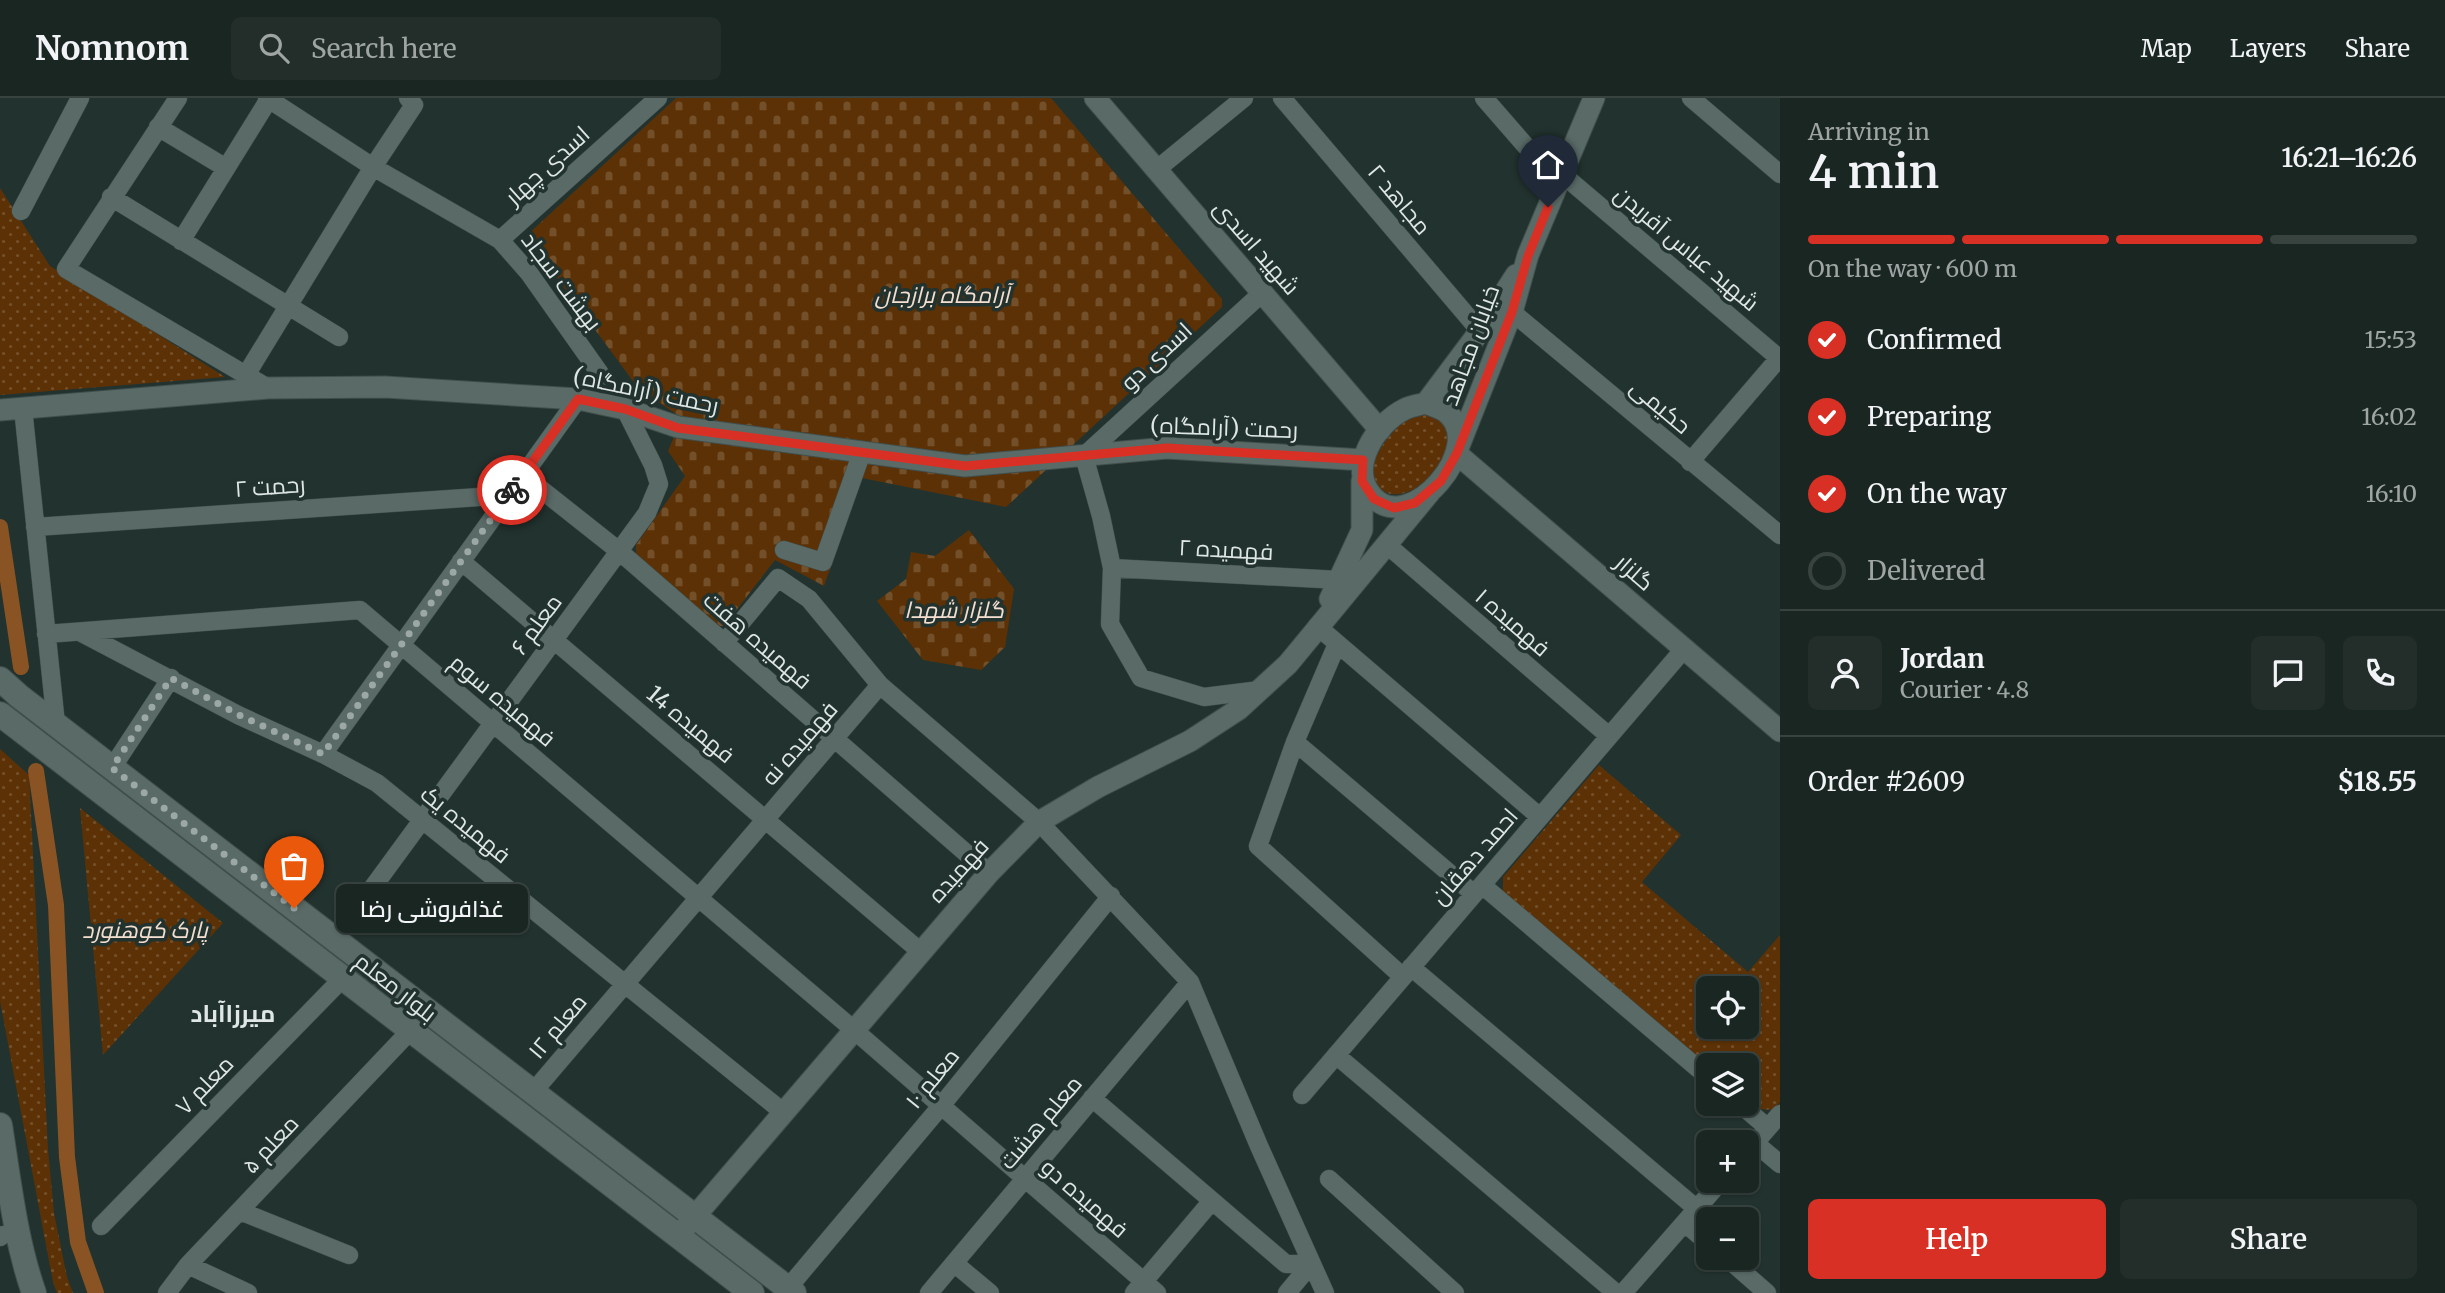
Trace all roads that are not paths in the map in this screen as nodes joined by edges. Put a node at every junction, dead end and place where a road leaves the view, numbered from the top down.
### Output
1 (80, 98) edge
2 (178, 98) edge
3 (268, 98) edge
4 (408, 98) edge
5 (658, 98) edge
6 (1094, 98) edge
7 (1244, 98) edge
8 (1282, 98) edge
9 (1594, 98) edge
10 (1691, 98) edge
11 (1486, 99) edge
12 (158, 127) junction
13 (373, 167) junction
14 (226, 168) junction
15 (1156, 170) junction
16 (1780, 174) edge
17 (1560, 178) junction
18 (111, 197) junction
19 (22, 211) dead end
20 (500, 240) junction
21 (181, 241) junction
22 (1528, 256) junction
23 (1262, 293) junction
24 (289, 308) junction
25 (1512, 312) junction
26 (1480, 331) junction
27 (339, 337) dead end
28 (1780, 358) edge
29 (246, 375) junction
30 (268, 388) junction
31 (578, 399) junction
32 (1426, 403) junction
33 (23, 408) junction
34 (625, 409) junction
35 (0, 410) edge
36 (1380, 430) junction
37 (862, 452) junction
38 (1457, 452) junction
39 (1084, 456) junction
40 (1690, 462) junction
41 (1362, 470) junction
42 (523, 475) junction
43 (1430, 492) junction
44 (509, 495) junction
45 (35, 527) junction
46 (1780, 535) edge
47 (1386, 544) junction
48 (784, 550) dead end
49 (619, 551) junction
50 (461, 561) junction
51 (1112, 568) junction
52 (1339, 580) junction
53 (1317, 626) junction
54 (80, 632) junction
55 (46, 634) junction
56 (554, 640) junction
57 (724, 643) junction
58 (1337, 644) junction
59 (401, 645) junction
60 (1684, 649) junction
61 (171, 678) junction
62 (0, 679) edge
63 (880, 685) junction
64 (1260, 690) junction
65 (5, 721) edge
66 (56, 724) junction
67 (493, 724) junction
68 (1780, 731) edge
69 (1609, 736) junction
70 (835, 739) junction
71 (1295, 742) junction
72 (323, 754) junction
73 (112, 768) junction
74 (1540, 817) junction
75 (765, 820) junction
76 (1039, 822) junction
77 (420, 823) junction
78 (989, 873) junction
79 (1478, 889) junction
80 (1111, 896) junction
81 (698, 898) junction
82 (335, 939) junction
83 (921, 952) junction
84 (1407, 972) junction
85 (343, 978) junction
86 (1190, 982) junction
87 (621, 988) junction
88 (411, 1030) junction
89 (854, 1030) junction
90 (1336, 1055) junction
91 (1696, 1067) edge
92 (533, 1092) junction
93 (1302, 1095) dead end
94 (1092, 1098) junction
95 (941, 1106) junction
96 (783, 1112) junction
97 (1774, 1121) edge
98 (0, 1125) edge
99 (1759, 1139) edge
100 (1759, 1152) edge
101 (1780, 1164) edge
102 (1025, 1178) junction
103 (1329, 1179) dead end
104 (1711, 1193) edge
105 (1212, 1202) junction
106 (240, 1211) junction
107 (694, 1216) junction
108 (1691, 1216) junction
109 (1696, 1224) edge
110 (101, 1226) dead end
111 (1, 1231) edge
112 (678, 1236) junction
113 (349, 1255) dead end
114 (954, 1262) junction
115 (1311, 1264) junction
116 (188, 1265) junction
117 (1741, 1270) edge
118 (1145, 1289) edge
119 (791, 1291) edge
120 (18, 1293) edge
121 (34, 1293) edge
122 (167, 1293) edge
123 (248, 1293) edge
124 (752, 1293) edge
125 (929, 1293) edge
126 (990, 1293) edge
127 (1287, 1293) edge
128 (1325, 1293) edge
129 (1455, 1293) edge
130 (1616, 1293) edge
131 (1623, 1293) edge
132 (1767, 1293) edge

1 - 19 street
2 - 12 street
3 - 13 street, بهشت سجاد
3 - 14 street
4 - 13 street
5 - 20 street, اسدی چهار
6 - 15 street, شهید اسدی
7 - 15 street
8 - 26 street, مجاهد ۲
9 - 17 street, خیابان مجاهد
10 - 16 street
11 - 17 street, شهید عباس آفریدن
12 - 14 street
12 - 18 street
13 - 20 street, بهشت سجاد
13 - 24 street
14 - 21 street
15 - 23 street, شهید اسدی
17 - 22 street, خیابان مجاهد
17 - 28 street, شهید عباس آفریدن
18 - 21 street
18 - 29 street
20 - 34 street, بهشت سجاد
21 - 24 street
22 - 25 street, خیابان مجاهد
22 - 26 street, خیابان مجاهد
23 - 36 street, شهید اسدی
23 - 39 street, اسدی دو
24 - 27 street
24 - 29 street
25 - 38 street, خیابان مجاهد
25 - 40 street, حکیمی
26 - 32 street, خیابان مجاهد
28 - 40 street
29 - 30 street
30 - 31 street, رحمت (آرامگاه)
30 - 33 street, رحمت (آرامگاه)
31 - 34 street, رحمت (آرامگاه)
31 - 42 street
32 - 36 street
32 - 38 street
33 - 35 street, رحمت (آرامگاه)
33 - 45 street
34 - 37 street, رحمت (آرامگاه)
34 - 49 street, بهشت سجاد
36 - 41 street
37 - 39 street, رحمت (آرامگاه)
37 - 48 street
38 - 43 street
38 - 60 street, گلزار
39 - 41 street, رحمت (آرامگاه)
39 - 51 street
40 - 46 street, حکیمی
41 - 43 street
41 - 52 street
42 - 44 street
42 - 49 street, فهمیده هفت
43 - 47 street
44 - 45 street, رحمت ۲
44 - 50 street
45 - 55 street
47 - 53 street
47 - 69 street, فهمیده ۱
49 - 56 street, معلم ۶
49 - 57 street, فهمیده هفت
50 - 56 street, فهمیده 14
50 - 59 street
51 - 52 street, فهمیده ۲
51 - 64 street
52 - 53 street
53 - 58 street
53 - 64 street, فهمیده
54 - 55 street, فهمیده سوم
54 - 59 street, فهمیده سوم
54 - 61 street, فهمیده یک
55 - 66 street
56 - 67 street, معلم ۶
56 - 75 street, فهمیده 14
57 - 63 street
57 - 70 street, فهمیده هفت
58 - 71 street
58 - 74 street
59 - 67 street, فهمیده سوم
59 - 72 street
60 - 68 street, گلزار
60 - 69 street, احمد دهقان
61 - 72 street, فهمیده یک
61 - 73 street
62 - 66 main road, بلوار معلم
63 - 70 street, فهمیده نه
63 - 76 street
64 - 76 street, فهمیده
65 - 85 main road, بلوار معلم
66 - 73 main road, بلوار معلم
67 - 77 street, معلم ۶
67 - 81 street, فهمیده سوم
69 - 74 street, احمد دهقان
70 - 75 street, فهمیده نه
70 - 78 street, فهمیده هفت
71 - 79 street
71 - 84 street
72 - 77 street, فهمیده یک
73 - 82 main road, بلوار معلم
74 - 79 street, احمد دهقان
75 - 81 street, فهمیده نه
75 - 83 street, فهمیده 14
76 - 78 street, فهمیده
76 - 80 street
77 - 82 street, معلم ۶
77 - 87 street, فهمیده یک
78 - 83 street, فهمیده
79 - 84 street, احمد دهقان
79 - 91 street
80 - 86 street
80 - 95 street, معلم ۱۰
81 - 87 street, فهمیده نه
81 - 89 street, فهمیده سوم
82 - 92 main road, بلوار معلم
83 - 89 street, فهمیده
84 - 90 street, احمد دهقان
84 - 108 street
85 - 88 main road, بلوار معلم
85 - 110 street, معلم ۷
86 - 94 street, معلم هشت
86 - 115 street
87 - 92 street, معلم ۱۲
87 - 96 street, فهمیده یک
88 - 106 street, معلم ۵
88 - 112 main road, بلوار معلم
89 - 95 street, فهمیده دو
89 - 96 street, فهمیده
90 - 93 street, احمد دهقان
90 - 130 street
92 - 107 main road, بلوار معلم
94 - 102 street, معلم هشت
94 - 105 street
95 - 102 street, فهمیده دو
95 - 119 street, معلم ۱۰
96 - 107 street, فهمیده
97 - 99 street
98 - 121 main road
100 - 101 street
102 - 114 street, معلم هشت
102 - 118 street, فهمیده دو
103 - 129 street
104 - 108 street
105 - 115 street
105 - 118 street
106 - 113 street
106 - 116 street, معلم ۵
107 - 112 street, فهمیده
107 - 119 main road, بلوار معلم
108 - 109 street
108 - 131 street
111 - 120 main road
112 - 124 main road, بلوار معلم
114 - 125 street, معلم هشت
114 - 126 street
115 - 127 street
115 - 128 street
116 - 122 street, معلم ۵
116 - 123 street
117 - 132 street

